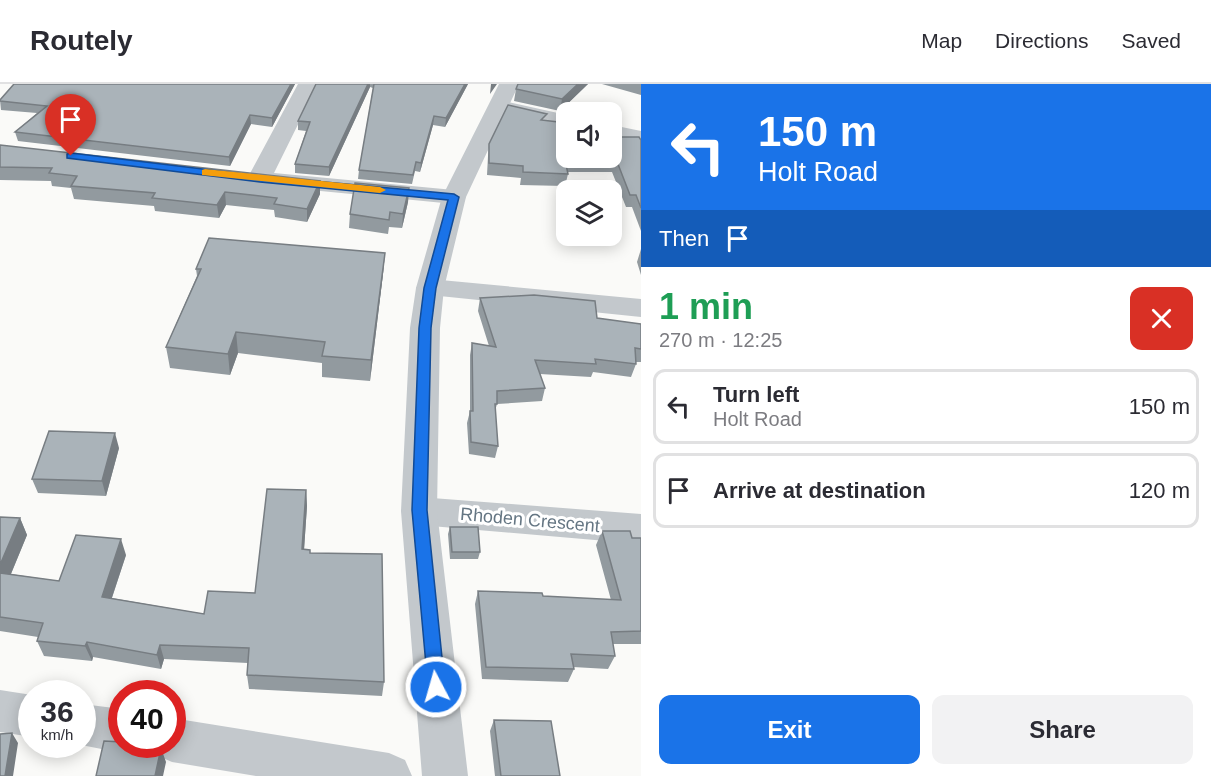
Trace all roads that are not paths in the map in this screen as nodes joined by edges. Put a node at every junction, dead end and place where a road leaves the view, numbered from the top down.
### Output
1 (308, 84) edge
2 (504, 95) edge
3 (556, 117) edge
4 (622, 134) edge
5 (641, 138) edge
6 (454, 197) junction
7 (430, 288) junction
8 (641, 308) edge
9 (419, 510) junction
10 (641, 529) edge
11 (0, 711) edge
12 (18, 714) edge
13 (186, 742) edge
14 (389, 776) edge
15 (445, 776) edge

1 - 6 street
2 - 3 street
2 - 6 street
4 - 5 street
6 - 7 street
7 - 8 street
7 - 9 street
9 - 10 street, Rhoden Crescent
9 - 15 street
11 - 12 street
13 - 14 street

